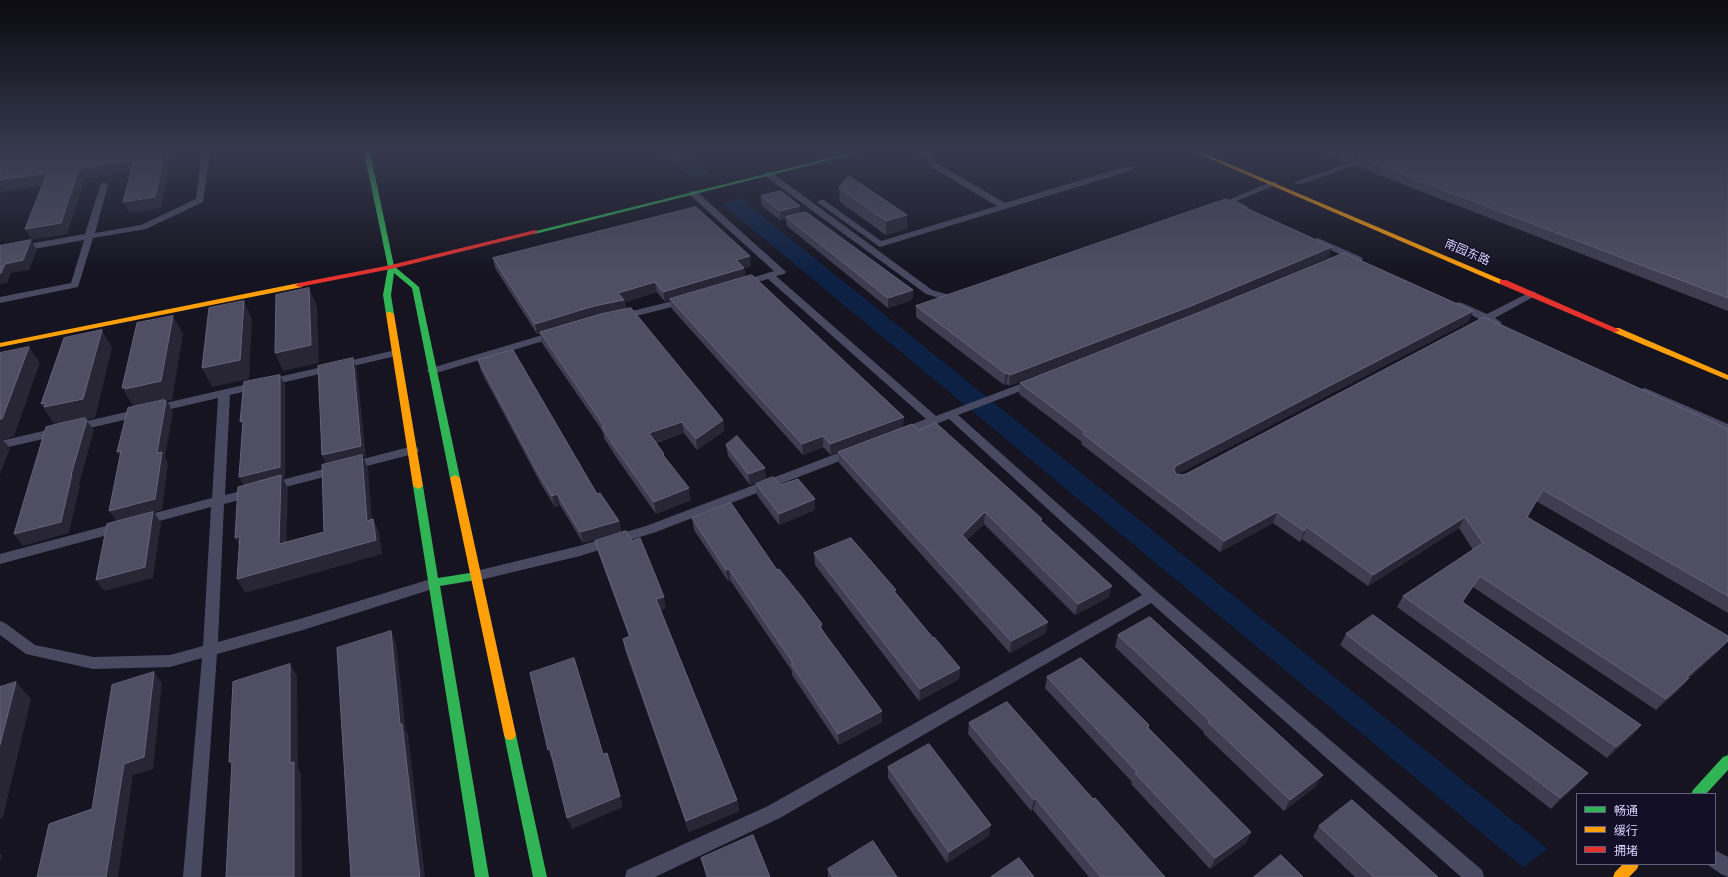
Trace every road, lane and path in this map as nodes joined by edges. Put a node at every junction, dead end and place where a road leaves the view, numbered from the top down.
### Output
1 (102, 193) edge
2 (201, 193) edge
3 (376, 193) edge
4 (693, 193) joint
5 (794, 193) edge
6 (982, 193) edge
7 (1047, 193) edge
8 (1251, 193) edge
9 (1295, 193) edge
10 (1309, 193) edge
11 (821, 202) dead end
12 (1004, 206) junction
13 (1251, 210) edge
14 (90, 236) junction
15 (1306, 236) edge
16 (0, 252) edge
17 (1348, 254) junction
18 (1334, 260) edge
19 (1369, 264) edge
20 (391, 267) junction
21 (770, 276) junction
22 (732, 287) edge
23 (1532, 294) junction
24 (694, 298) edge
25 (950, 298) edge
26 (0, 300) edge
27 (1452, 303) edge
28 (608, 319) edge
29 (1487, 319) junction
30 (1473, 326) edge
31 (1508, 328) edge
32 (564, 331) edge
33 (0, 345) edge
34 (396, 353) junction
35 (1728, 369) edge
36 (432, 371) junction
37 (1048, 377) edge
38 (1728, 378) edge
39 (1636, 387) edge
40 (224, 393) junction
41 (957, 412) junction
42 (934, 420) junction
43 (1728, 429) edge
44 (889, 437) edge
45 (0, 445) edge
46 (867, 446) edge
47 (412, 450) junction
48 (218, 501) junction
49 (0, 559) edge
50 (476, 576) junction
51 (434, 583) junction
52 (1152, 596) junction
53 (0, 627) edge
54 (210, 650) junction
55 (1728, 761) edge
56 (1699, 793) edge
57 (1716, 860) edge
58 (1631, 865) edge
59 (1728, 868) edge
60 (192, 877) edge
61 (482, 877) edge
62 (540, 877) edge
63 (634, 877) edge
64 (1475, 877) edge
65 (1620, 877) edge

1 - 14 lane
2 - 14 lane
3 - 20 street
4 - 20 street
4 - 21 lane
5 - 25 lane
6 - 12 lane
7 - 12 lane
8 - 13 lane
9 - 23 street, 南园东路
10 - 35 street, 南园东路
11 - 12 lane
14 - 16 lane
14 - 26 lane
15 - 17 lane
17 - 18 lane
17 - 19 lane
20 - 33 street
20 - 34 street
20 - 36 street
21 - 22 lane
21 - 42 lane
23 - 29 lane
23 - 38 street, 南园东路
24 - 28 lane
27 - 29 lane
29 - 30 lane
29 - 31 lane
32 - 36 lane
34 - 40 lane
34 - 47 street
36 - 50 street
37 - 41 lane
39 - 43 lane
40 - 45 lane
40 - 48 lane
41 - 42 lane
41 - 52 lane
42 - 44 lane
46 - 50 lane
47 - 48 lane
47 - 51 street
48 - 49 lane
48 - 54 lane
50 - 51 street
50 - 62 street
51 - 54 lane
51 - 61 street
52 - 63 lane
52 - 64 lane
53 - 54 lane
54 - 60 lane
55 - 56 street
57 - 59 lane
58 - 65 street

